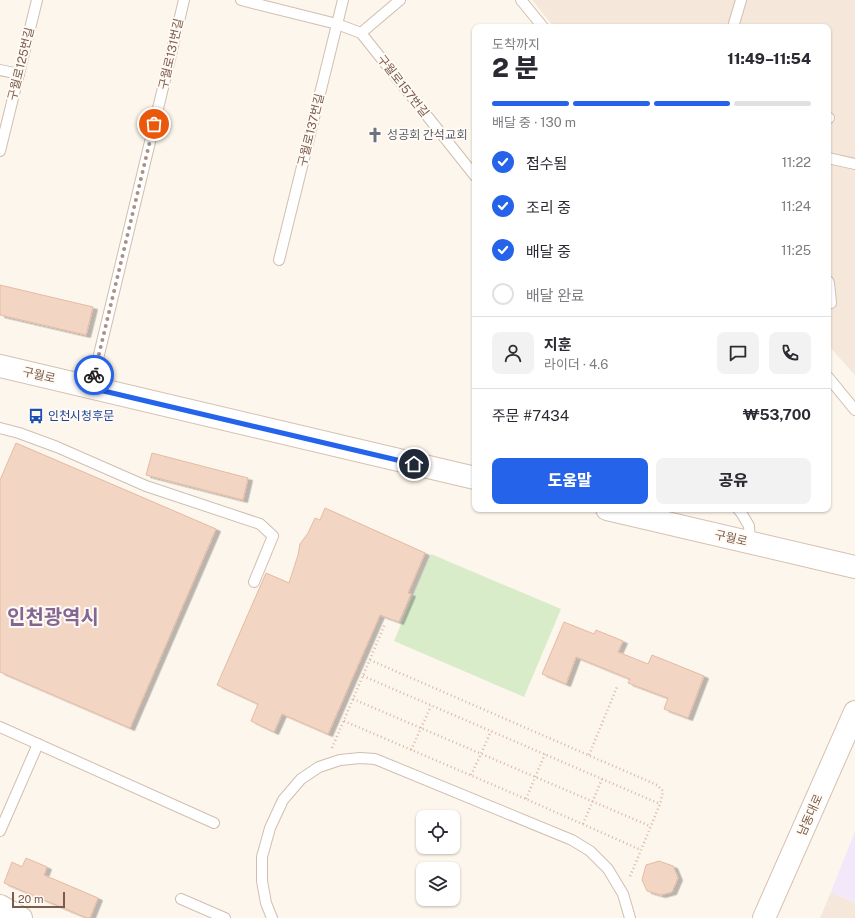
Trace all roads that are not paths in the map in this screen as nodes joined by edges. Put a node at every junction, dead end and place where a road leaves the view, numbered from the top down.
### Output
1 (37, 0) edge
2 (184, 0) edge
3 (241, 0) edge
4 (343, 0) edge
5 (400, 0) edge
6 (521, 0) edge
7 (742, 0) edge
8 (337, 24) junction
9 (541, 24) edge
10 (734, 24) edge
11 (361, 32) junction
12 (0, 70) edge
13 (19, 74) junction
14 (0, 151) edge
15 (831, 159) edge
16 (855, 164) edge
17 (472, 172) edge
18 (279, 260) dead end
19 (0, 366) edge
20 (831, 381) edge
21 (91, 388) junction
22 (855, 410) edge
23 (0, 428) edge
24 (472, 477) edge
25 (620, 512) edge
26 (740, 512) edge
27 (750, 542) junction
28 (855, 567) edge
29 (254, 582) dead end
30 (855, 712) edge
31 (0, 727) edge
32 (38, 744) junction
33 (214, 823) dead end
34 (0, 831) edge
35 (181, 899) dead end
36 (0, 906) edge
37 (21, 918) edge
38 (225, 918) edge
39 (272, 918) edge
40 (630, 918) edge
41 (764, 918) edge

1 - 13 lane, 구월로125번길
2 - 21 lane, 구월로131번길
3 - 8 lane
4 - 8 lane, 구월로137번길
5 - 11 lane
6 - 9 lane
7 - 10 lane
8 - 11 lane
8 - 18 lane, 구월로137번길
11 - 17 lane, 구월로157번길
12 - 13 lane
13 - 14 lane, 구월로125번길
15 - 16 lane
19 - 21 main road, 구월로
20 - 22 lane
21 - 24 main road, 구월로
23 - 29 lane
25 - 27 main road, 구월로
26 - 27 lane
27 - 28 main road, 구월로
30 - 41 main road, 남동대로
31 - 32 lane
32 - 33 lane
32 - 34 lane
35 - 38 lane
36 - 37 main road
39 - 40 lane

